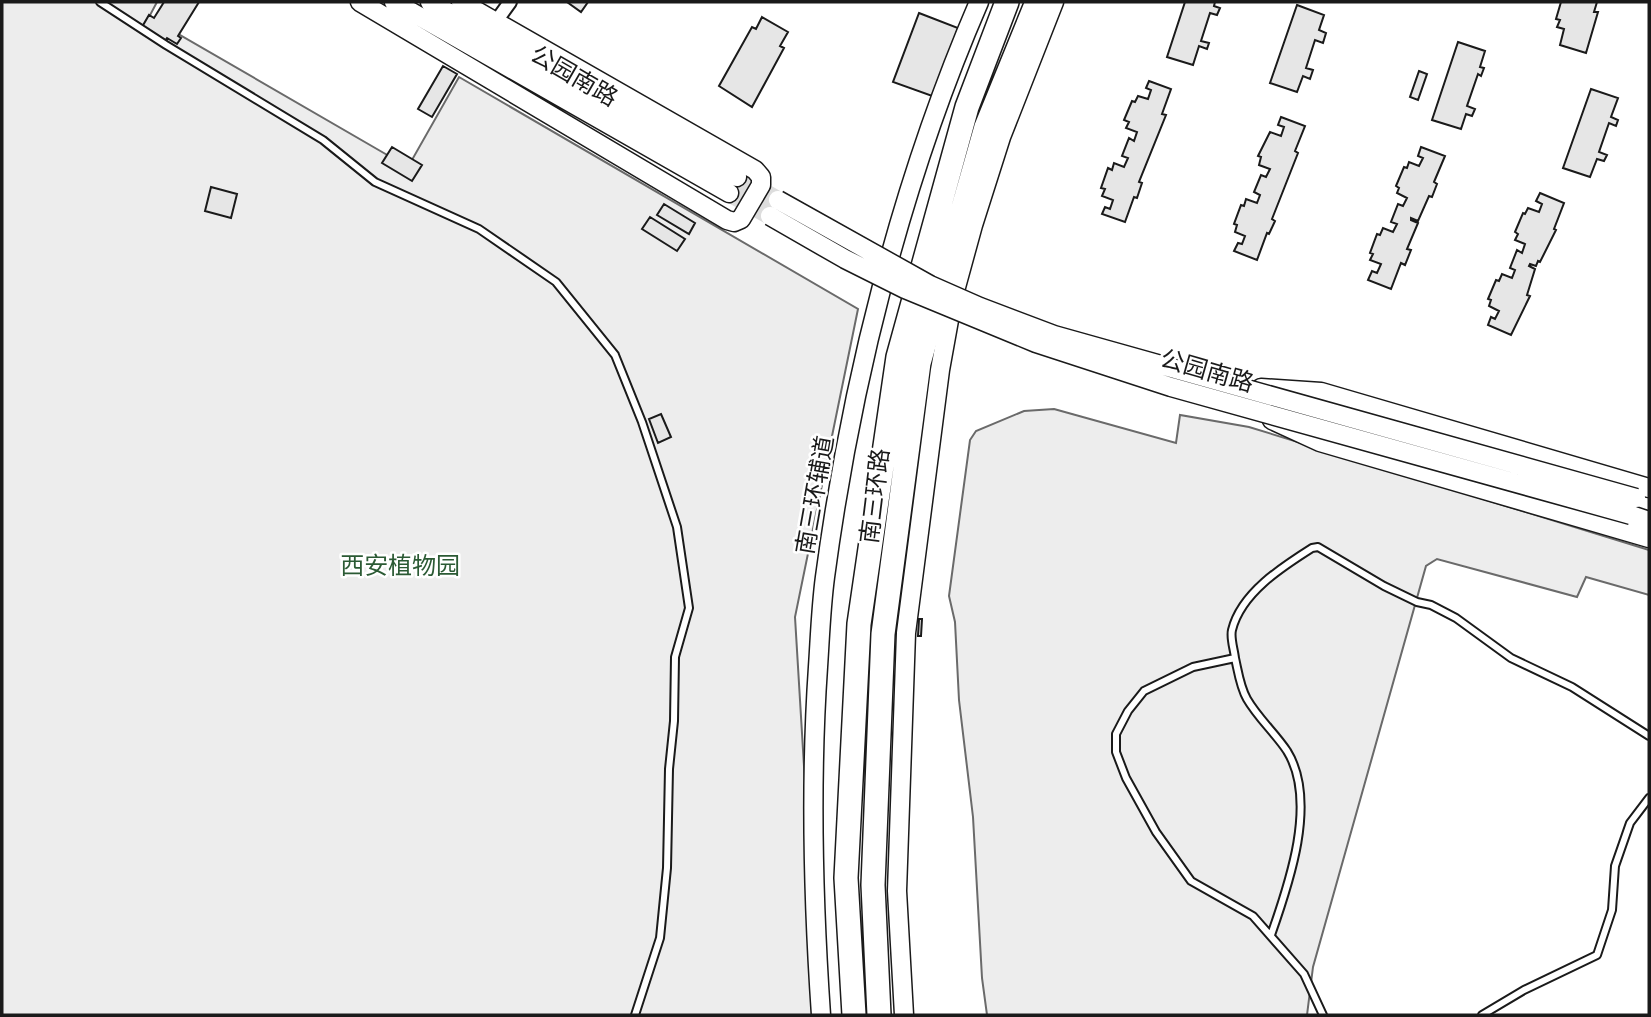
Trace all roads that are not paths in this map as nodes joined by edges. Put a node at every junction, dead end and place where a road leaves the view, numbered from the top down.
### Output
1 (100, 2) edge
2 (360, 2) edge
3 (394, 2) edge
4 (430, 2) edge
5 (461, 2) edge
6 (510, 2) edge
7 (979, 2) edge
8 (1007, 2) edge
9 (1037, 2) edge
10 (1054, 2) edge
11 (495, 23) junction
12 (774, 208) tunnel mouth
13 (951, 306) junction
14 (1641, 501) edge
15 (1649, 521) edge
16 (1649, 538) edge
17 (1235, 658) junction
18 (1649, 736) edge
19 (1649, 798) edge
20 (1271, 935) junction
21 (635, 1015) edge
22 (821, 1015) edge
23 (854, 1015) edge
24 (879, 1015) edge
25 (904, 1015) edge
26 (1323, 1015) edge
27 (1482, 1015) edge

1 - 21 lane
2 - 11 main road
3 - 4 main road, 公园南路
5 - 11 main road
6 - 11 street
7 - 22 main road, 南三环辅道
8 - 23 highway, 南三环路
9 - 24 highway, 南三环路
10 - 13 main road
12 - 14 main road, 公园南路, bridge
13 - 14 main road
13 - 16 main road
13 - 25 main road
14 - 15 main road, 公园南路
17 - 18 lane
17 - 20 lane
17 - 20 lane
19 - 27 lane
20 - 26 lane

